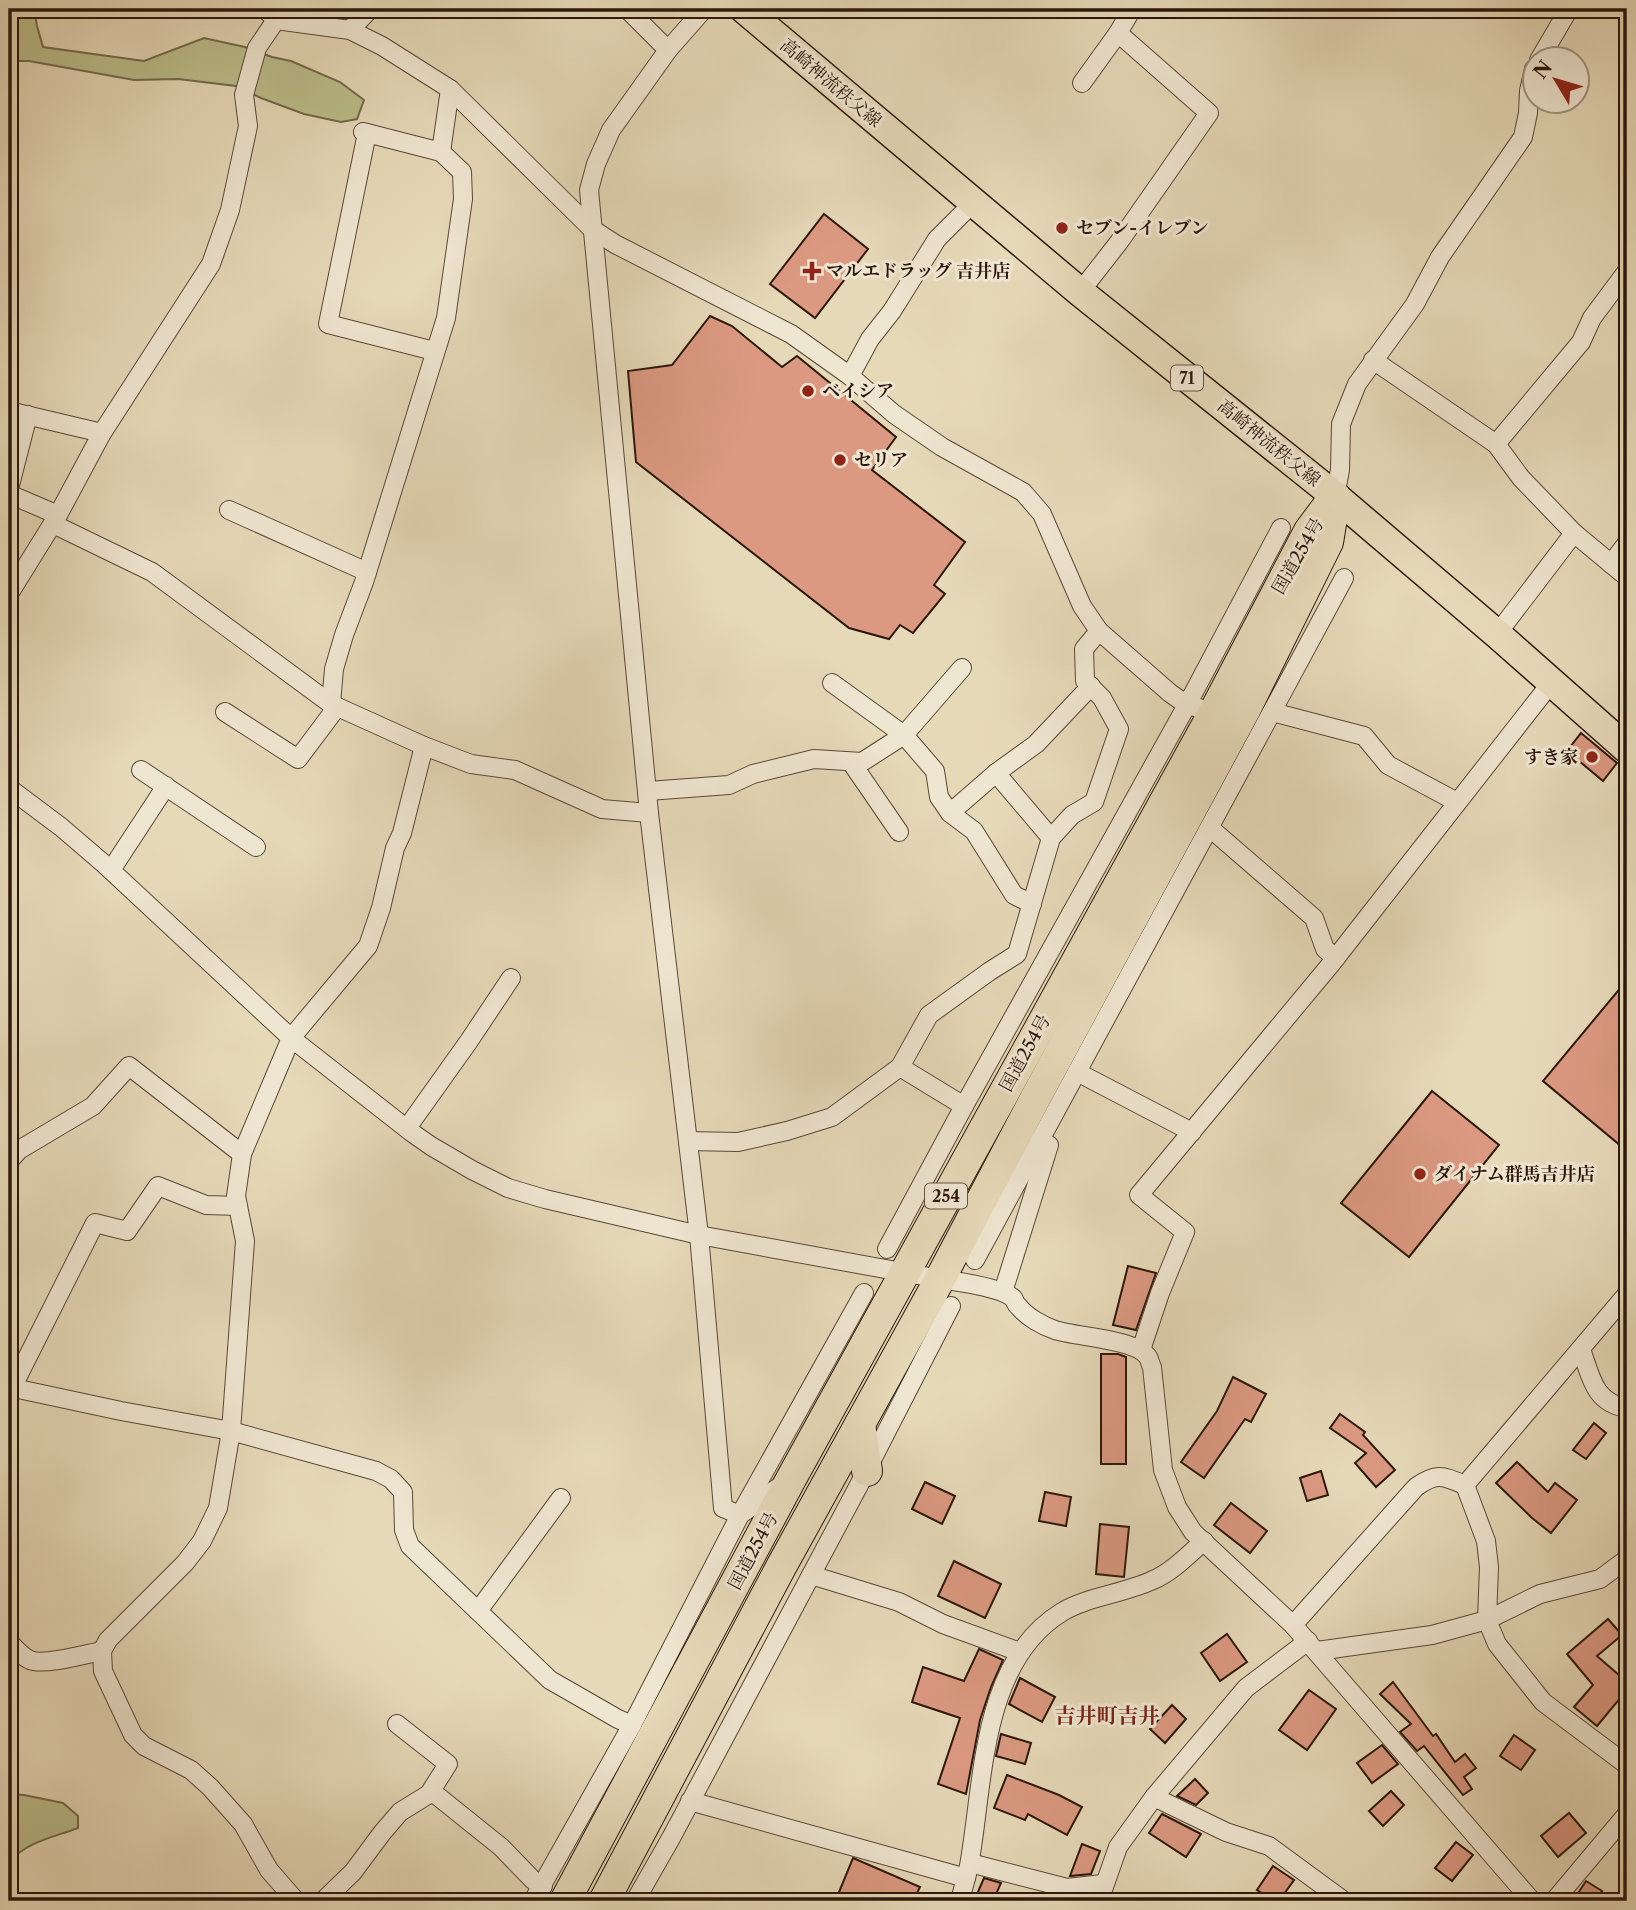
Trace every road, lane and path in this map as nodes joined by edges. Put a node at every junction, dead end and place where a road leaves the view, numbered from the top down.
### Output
1 (370, 9) edge
2 (627, 9) edge
3 (704, 9) edge
4 (744, 9) edge
5 (1132, 9) edge
6 (1569, 9) edge
7 (271, 14) edge
8 (350, 30) junction
9 (1118, 33) junction
10 (1547, 46) edge
11 (668, 50) junction
12 (1082, 83) dead end
13 (450, 89) junction
14 (1527, 116) edge
15 (442, 152) junction
16 (973, 203) junction
17 (592, 229) junction
18 (1627, 271) edge
19 (1080, 292) junction
20 (434, 351) junction
21 (1373, 360) junction
22 (850, 376) junction
23 (9, 411) edge
24 (28, 415) junction
25 (102, 433) junction
26 (1496, 444) junction
27 (9, 489) edge
28 (9, 494) edge
29 (1335, 496) junction
30 (229, 510) dead end
31 (56, 519) junction
32 (1280, 528) dead end
33 (1574, 533) junction
34 (1627, 543) edge
35 (1611, 564) junction
36 (367, 572) junction
37 (1627, 577) edge
38 (1344, 578) dead end
39 (9, 594) edge
40 (1099, 631) junction
41 (1497, 634) junction
42 (962, 668) dead end
43 (1259, 682) junction
44 (832, 683) dead end
45 (1551, 683) junction
46 (1091, 686) junction
47 (334, 706) junction
48 (1201, 709) junction
49 (225, 712) dead end
50 (1272, 712) junction
51 (904, 735) junction
52 (1260, 736) junction
53 (424, 746) junction
54 (1627, 749) edge
55 (851, 762) junction
56 (142, 770) dead end
57 (996, 773) junction
58 (166, 786) junction
59 (9, 788) edge
60 (648, 791) junction
61 (1457, 802) junction
62 (649, 813) junction
63 (950, 813) junction
64 (1210, 828) junction
65 (899, 832) dead end
66 (1051, 838) junction
67 (256, 848) dead end
68 (111, 870) junction
69 (1032, 904) junction
70 (1336, 958) junction
71 (511, 978) dead end
72 (291, 1038) junction
73 (900, 1067) junction
74 (1079, 1069) junction
75 (1035, 1097) junction
76 (966, 1101) junction
77 (407, 1128) junction
78 (1192, 1132) junction
79 (688, 1141) junction
80 (1039, 1141) junction
81 (242, 1154) junction
82 (9, 1161) edge
83 (964, 1163) junction
84 (238, 1206) junction
85 (699, 1236) junction
86 (887, 1249) dead end
87 (975, 1260) dead end
88 (905, 1273) junction
89 (1003, 1292) junction
90 (864, 1293) dead end
91 (945, 1293) junction
92 (1627, 1294) edge
93 (1581, 1349) junction
94 (1141, 1350) junction
95 (10, 1388) edge
96 (1627, 1408) edge
97 (860, 1424) junction
98 (231, 1431) junction
99 (867, 1471) junction
100 (791, 1479) junction
101 (1465, 1485) junction
102 (561, 1498) dead end
103 (740, 1515) junction
104 (1204, 1541) junction
105 (1627, 1559) edge
106 (811, 1575) junction
107 (478, 1611) junction
108 (1487, 1620) junction
109 (1293, 1625) junction
110 (9, 1642) edge
111 (1312, 1646) junction
112 (102, 1651) junction
113 (1020, 1652) junction
114 (397, 1724) dead end
115 (632, 1725) junction
116 (1627, 1765) edge
117 (429, 1794) junction
118 (1154, 1797) junction
119 (690, 1801) junction
120 (1627, 1814) edge
121 (968, 1871) junction
122 (547, 1893) edge
123 (1101, 1893) edge
124 (636, 1900) edge
125 (296, 1901) edge
126 (323, 1901) edge
127 (604, 1901) edge
128 (960, 1901) edge
129 (1344, 1901) edge
130 (1532, 1901) edge
131 (1554, 1901) edge

1 - 8 street
2 - 11 street
3 - 11 street
4 - 16 main road, 高崎神流秩父線 / 71
5 - 9 street
6 - 10 street
7 - 8 street
7 - 25 street
8 - 13 street
9 - 12 street
9 - 19 street
11 - 17 street
13 - 15 street
13 - 17 street
14 - 21 street
15 - 20 street
15 - 20 street
16 - 19 main road, 高崎神流秩父線 / 71
16 - 22 street
17 - 22 street
17 - 60 street
18 - 26 street
19 - 29 main road, 高崎神流秩父線 / 71
20 - 36 street
21 - 26 street
21 - 29 street
22 - 40 street
23 - 24 street
24 - 25 street
24 - 27 street
25 - 31 street
26 - 33 street
28 - 31 street
29 - 41 main road, 高崎神流秩父線 / 71
29 - 43 highway, 国道254号 / 254
29 - 48 highway, 国道254号 / 254
30 - 36 street
31 - 39 street
31 - 47 street
32 - 48 street
33 - 35 street
33 - 41 street
34 - 35 street
35 - 37 street
36 - 47 street
38 - 50 street
40 - 46 street
40 - 48 street
41 - 45 main road, 高崎神流秩父線 / 71
42 - 51 street
43 - 52 street
43 - 75 highway, 国道254号 / 254
44 - 51 street
45 - 54 main road, 高崎神流秩父線 / 71
45 - 61 street
46 - 57 street
46 - 66 street
47 - 49 street
47 - 53 street
48 - 76 street
48 - 83 highway, 国道254号 / 254
50 - 52 street
50 - 61 street
51 - 55 street
51 - 63 street
52 - 64 street
53 - 62 street
53 - 72 street
55 - 60 street
55 - 65 street
56 - 58 street
57 - 63 street
57 - 66 street
58 - 67 street
58 - 68 street
59 - 68 street
60 - 62 street
61 - 70 street
62 - 79 street
63 - 69 street
64 - 70 street
64 - 74 street
66 - 69 street
68 - 72 street
69 - 73 street
70 - 78 street
71 - 77 street
72 - 77 street
72 - 81 street
73 - 76 street
73 - 79 street
74 - 75 street
74 - 78 street
74 - 80 street
75 - 91 highway, 国道254号 / 254
76 - 83 street
76 - 86 street
77 - 85 street
78 - 94 street
79 - 85 street
80 - 87 street
80 - 89 street
81 - 82 street
81 - 84 street
83 - 88 highway, 国道254号 / 254
84 - 95 street
84 - 98 street
85 - 88 street
85 - 103 street
88 - 91 street
88 - 100 highway, 国道254号 / 254
89 - 91 street
89 - 94 street
90 - 103 street
91 - 97 highway, 国道254号 / 254
91 - 99 street
92 - 93 street
93 - 96 street
93 - 101 street
94 - 104 street
95 - 98 street
97 - 99 highway
97 - 127 highway, 国道254号 / 254
98 - 107 street
98 - 112 street
99 - 106 street
100 - 103 street
100 - 122 highway, 国道254号 / 254
101 - 108 street
101 - 109 street
102 - 107 street
103 - 115 street
104 - 109 street
104 - 113 street
105 - 108 street
106 - 113 street
106 - 119 street
107 - 115 street
108 - 111 street
108 - 116 street
109 - 111 street
110 - 112 street
111 - 118 street
111 - 130 street
112 - 125 street
113 - 121 street
114 - 117 street
115 - 122 street
117 - 122 street
117 - 126 street
118 - 123 street
118 - 129 street
119 - 121 street
119 - 124 street
120 - 131 street
121 - 123 street
121 - 128 street

